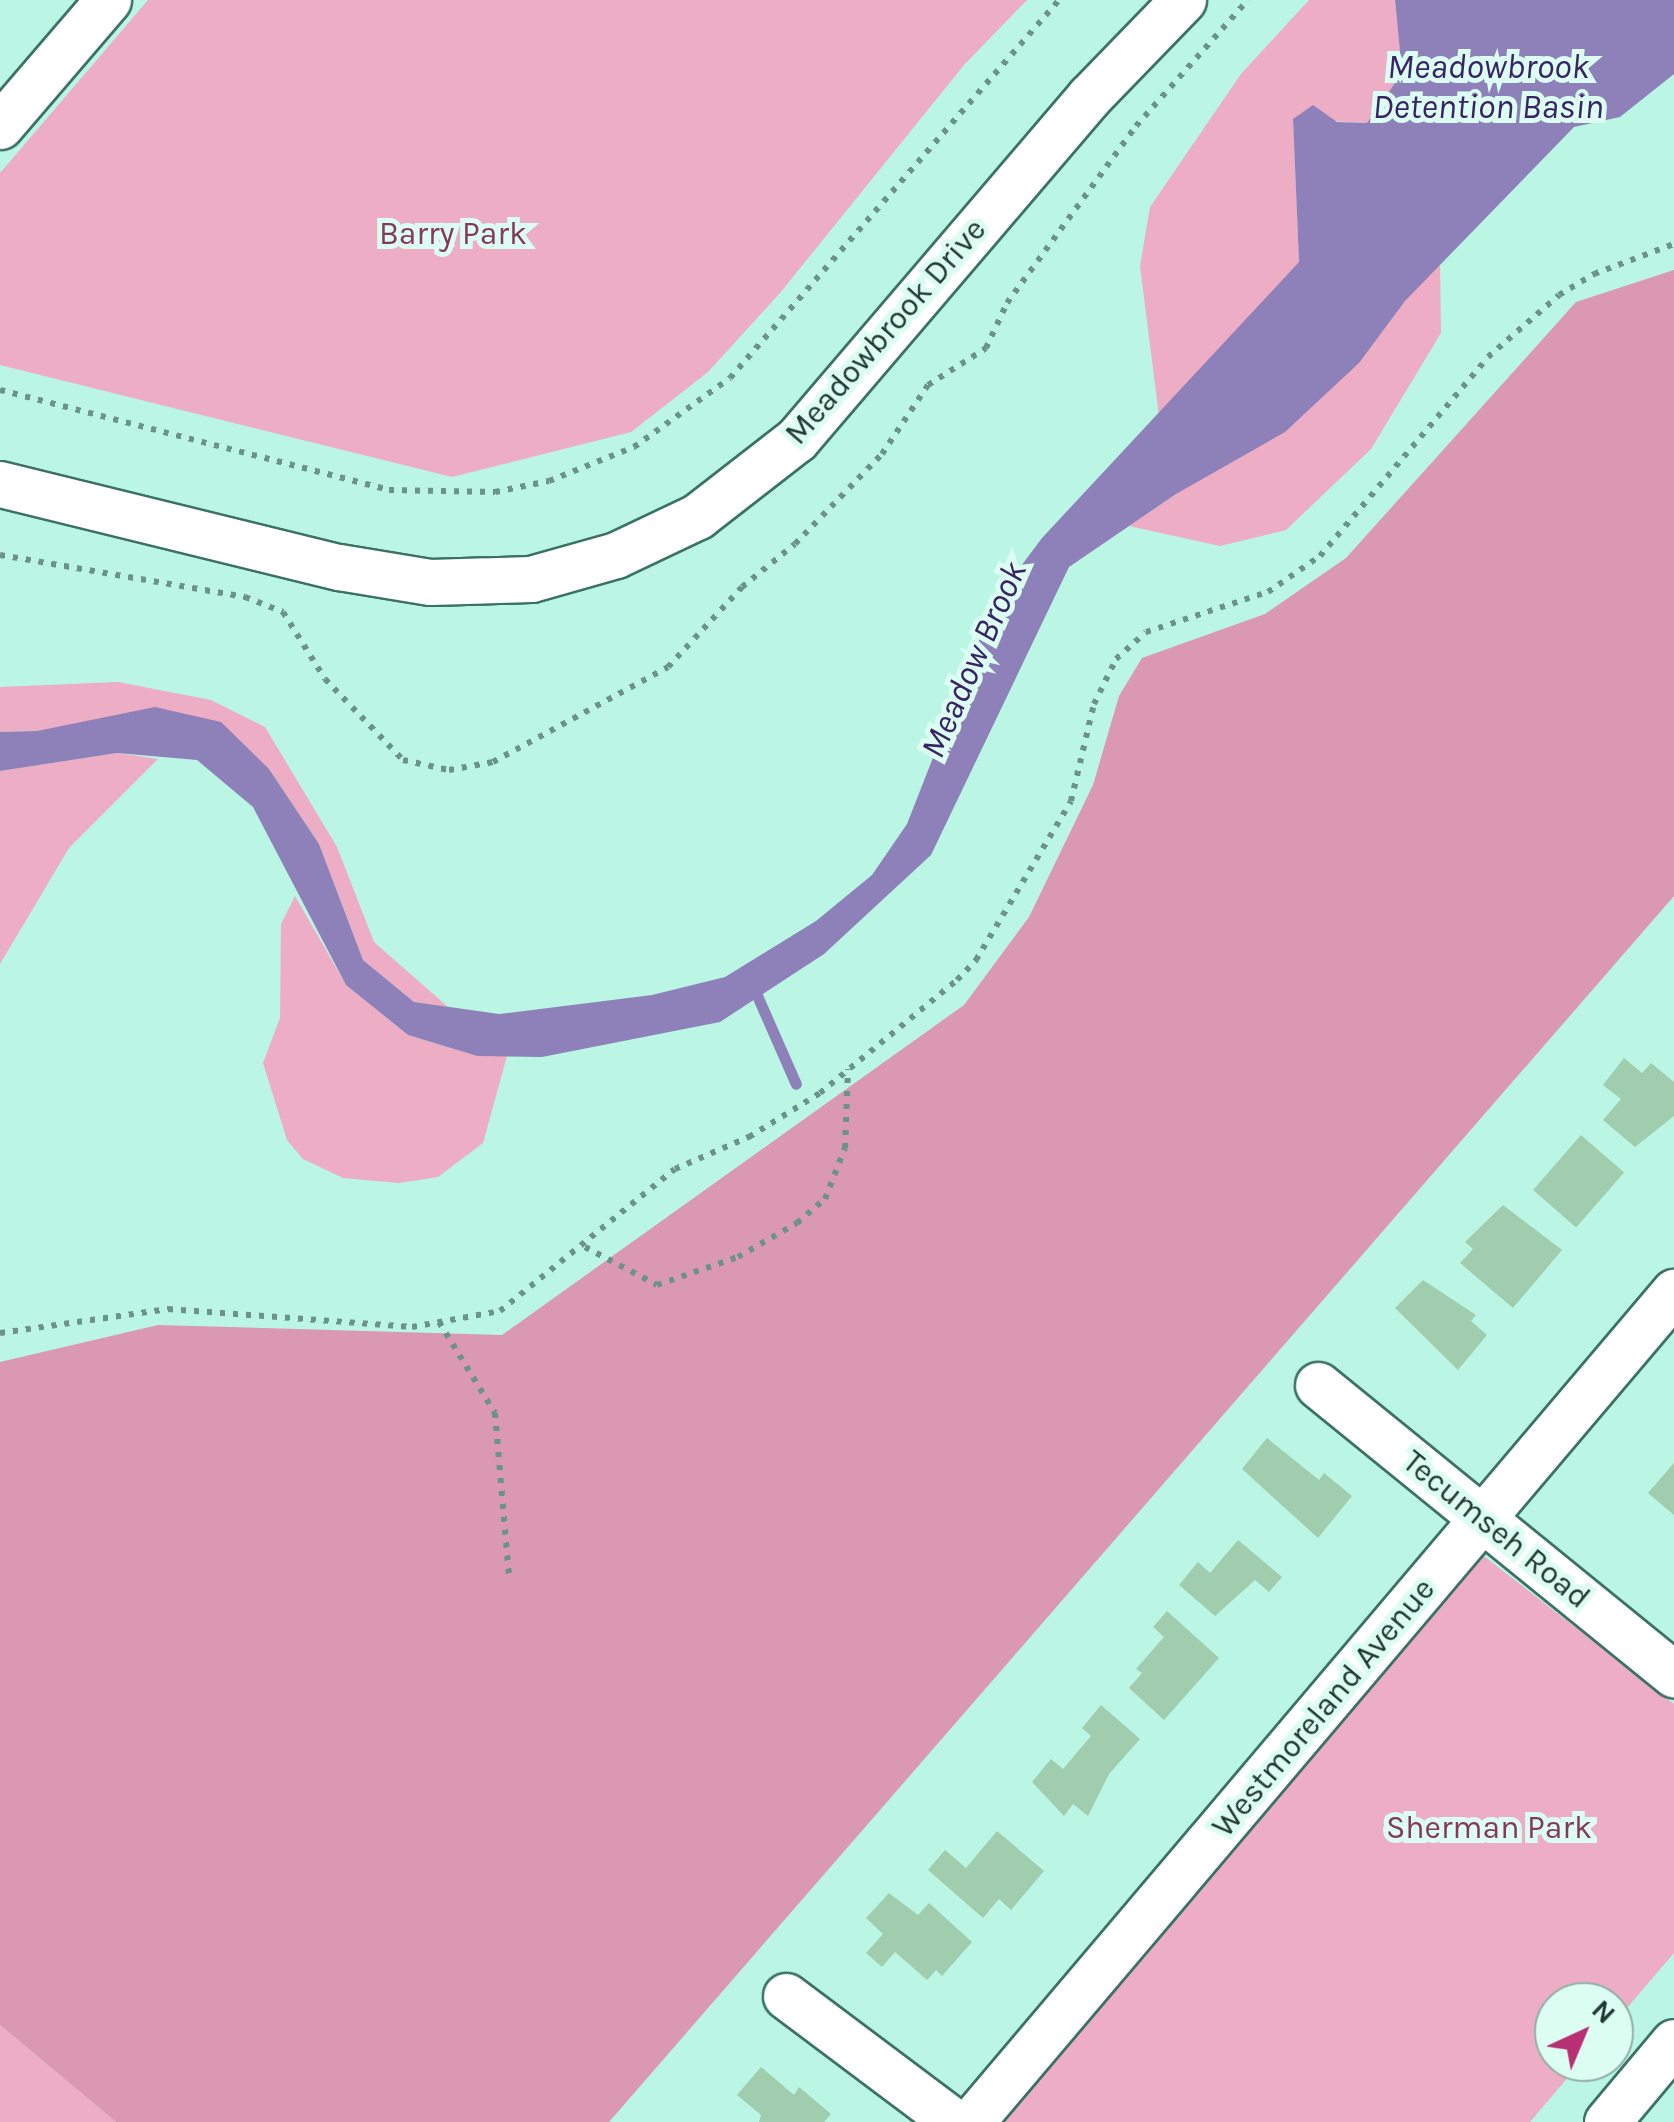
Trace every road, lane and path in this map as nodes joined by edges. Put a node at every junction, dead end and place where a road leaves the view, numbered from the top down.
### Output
1 (108, 0) edge
2 (1059, 0) edge
3 (1184, 0) edge
4 (0, 126) edge
5 (1674, 244) edge
6 (0, 390) edge
7 (0, 484) edge
8 (848, 1068) junction
9 (585, 1247) junction
10 (1674, 1292) edge
11 (439, 1322) junction
12 (0, 1333) edge
13 (1318, 1386) dead end
14 (1483, 1518) junction
15 (510, 1578) dead end
16 (1674, 1674) edge
17 (786, 1996) dead end
18 (1674, 2042) edge
19 (954, 2122) edge
20 (972, 2122) edge
21 (1606, 2122) edge

1 - 4 street
2 - 6 path
3 - 7 street, Meadowbrook Drive
5 - 8 path
8 - 9 path
8 - 9 path
9 - 11 path
10 - 14 street, Westmoreland Avenue
11 - 12 path
11 - 15 path
13 - 14 street, Tecumseh Road
14 - 16 street, Tecumseh Road
14 - 20 street, Westmoreland Avenue
17 - 19 street
18 - 21 street

